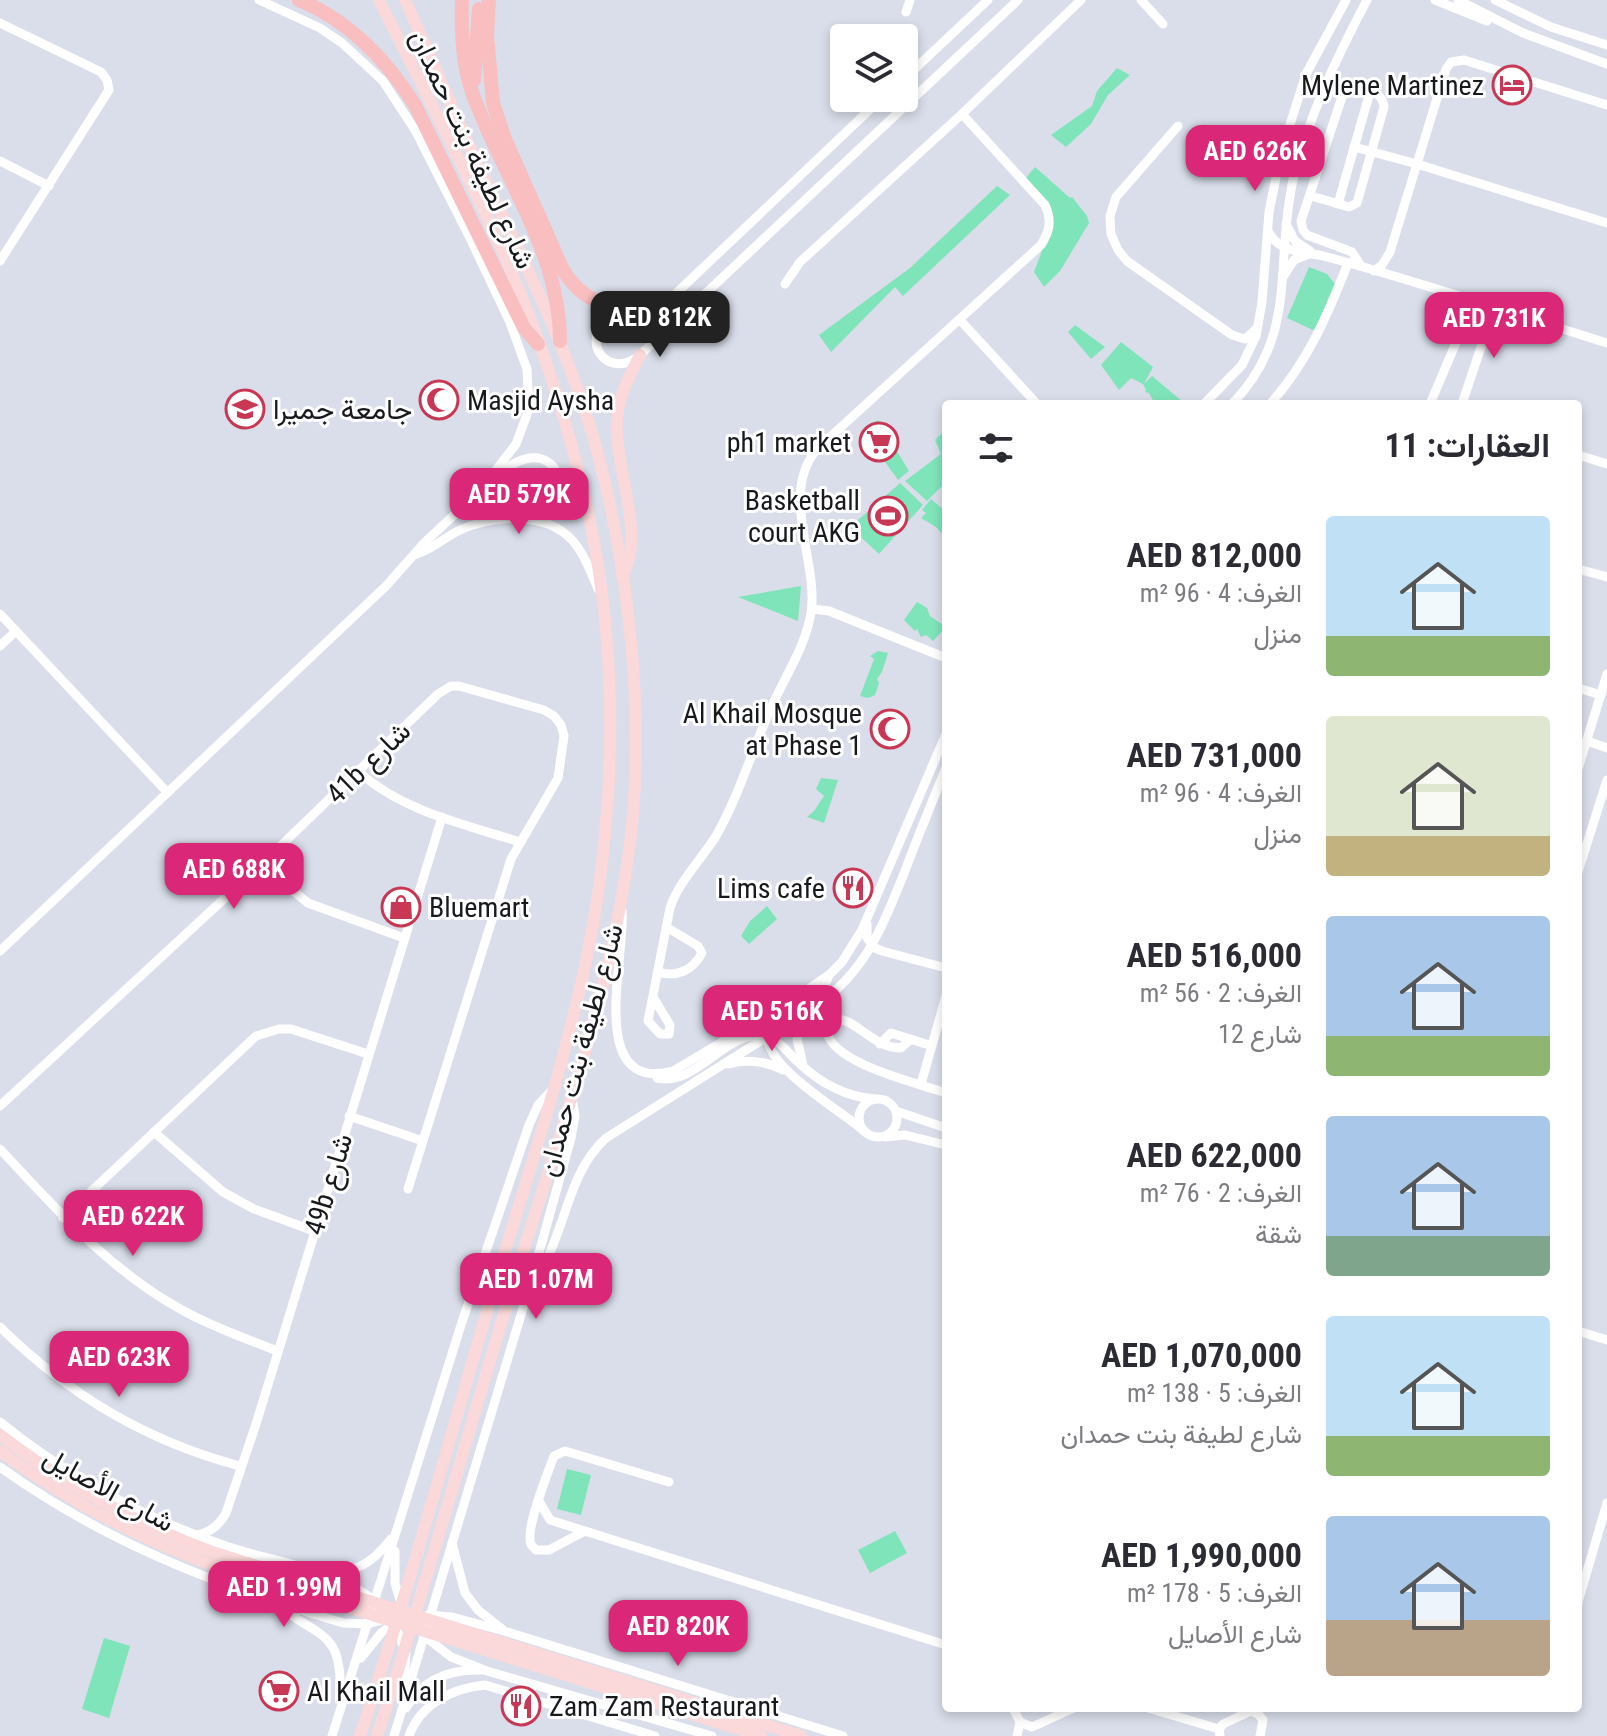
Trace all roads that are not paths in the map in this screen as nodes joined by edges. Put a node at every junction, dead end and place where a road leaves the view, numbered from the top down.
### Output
1 (259, 0) edge
2 (299, 0) edge
3 (379, 0) edge
4 (405, 0) edge
5 (462, 0) edge
6 (480, 0) edge
7 (489, 0) edge
8 (497, 0) edge
9 (910, 0) edge
10 (988, 0) edge
11 (1018, 0) edge
12 (1081, 0) edge
13 (1141, 0) edge
14 (1346, 0) edge
15 (1367, 0) edge
16 (1376, 0) edge
17 (1435, 0) edge
18 (1458, 0) edge
19 (1495, 0) edge
20 (906, 12) dead end
21 (0, 23) edge
22 (1355, 23) junction
23 (1163, 24) dead end
24 (1505, 25) junction
25 (1607, 45) edge
26 (488, 47) junction
27 (1607, 64) edge
28 (918, 66) edge
29 (473, 92) junction
30 (1370, 92) junction
31 (1607, 105) edge
32 (867, 112) edge
33 (962, 114) junction
34 (1178, 126) dead end
35 (1354, 147) junction
36 (1372, 152) junction
37 (0, 161) edge
38 (1417, 164) junction
39 (49, 186) junction
40 (1311, 196) junction
41 (1338, 204) junction
42 (1286, 222) junction
43 (1607, 223) edge
44 (1268, 227) junction
45 (1283, 247) junction
46 (1316, 254) junction
47 (0, 261) edge
48 (1348, 263) junction
49 (1361, 266) junction
50 (1374, 271) junction
51 (1282, 280) junction
52 (785, 284) dead end
53 (1471, 300) junction
54 (668, 301) junction
55 (1494, 308) junction
56 (960, 320) junction
57 (1259, 324) junction
58 (1232, 335) junction
59 (560, 341) junction
60 (1607, 343) edge
61 (538, 344) junction
62 (640, 355) junction
63 (1242, 365) junction
64 (1033, 400) edge
65 (1208, 400) edge
66 (1235, 400) edge
67 (1273, 400) edge
68 (1432, 400) edge
69 (1463, 400) edge
70 (1582, 456) edge
71 (1607, 464) edge
72 (483, 486) junction
73 (528, 520) junction
74 (417, 554) junction
75 (1582, 570) edge
76 (622, 576) junction
77 (1607, 577) edge
78 (602, 598) junction
79 (812, 609) junction
80 (0, 614) edge
81 (16, 631) junction
82 (0, 646) edge
83 (942, 656) edge
84 (1607, 674) edge
85 (1582, 689) edge
86 (1601, 695) junction
87 (1587, 741) junction
88 (942, 743) edge
89 (1607, 748) edge
90 (1582, 757) edge
91 (359, 772) junction
92 (942, 778) edge
93 (1607, 780) edge
94 (167, 792) junction
95 (442, 817) junction
96 (520, 842) junction
97 (1582, 859) edge
98 (266, 860) junction
99 (621, 900) junction
100 (873, 906) junction
101 (666, 927) junction
102 (882, 928) junction
103 (404, 938) junction
104 (873, 946) junction
105 (0, 951) edge
106 (899, 954) junction
107 (942, 967) edge
108 (658, 972) junction
109 (829, 975) junction
110 (653, 997) dead end
111 (942, 1010) edge
112 (806, 1013) junction
113 (767, 1037) junction
114 (932, 1046) junction
115 (368, 1054) junction
116 (718, 1068) junction
117 (804, 1068) junction
118 (650, 1074) junction
119 (794, 1077) junction
120 (921, 1084) junction
121 (553, 1089) junction
122 (942, 1092) edge
123 (572, 1097) junction
124 (875, 1099) junction
125 (0, 1106) edge
126 (896, 1111) junction
127 (349, 1116) junction
128 (942, 1127) edge
129 (154, 1132) junction
130 (865, 1132) junction
131 (881, 1137) junction
132 (423, 1141) junction
133 (942, 1144) edge
134 (0, 1149) edge
135 (408, 1189) dead end
136 (63, 1218) junction
137 (314, 1231) junction
138 (530, 1285) junction
139 (0, 1327) edge
140 (1582, 1332) edge
141 (1607, 1340) edge
142 (277, 1351) junction
143 (0, 1422) edge
144 (0, 1435) edge
145 (0, 1451) edge
146 (240, 1466) junction
147 (0, 1467) edge
148 (669, 1482) dead end
149 (539, 1501) junction
150 (1607, 1503) edge
151 (550, 1520) junction
152 (531, 1531) junction
153 (583, 1532) junction
154 (396, 1534) junction
155 (196, 1535) junction
156 (452, 1543) junction
157 (317, 1572) junction
158 (1582, 1588) edge
159 (270, 1599) junction
160 (376, 1601) junction
161 (406, 1613) junction
162 (431, 1614) junction
163 (392, 1619) junction
164 (368, 1624) junction
165 (504, 1631) junction
166 (424, 1637) junction
167 (942, 1644) edge
168 (354, 1671) junction
169 (487, 1671) junction
170 (612, 1706) junction
171 (340, 1709) junction
172 (1015, 1712) edge
173 (1068, 1712) edge
174 (1160, 1712) edge
175 (1249, 1712) edge
176 (1253, 1712) edge
177 (398, 1721) junction
178 (1020, 1722) junction
179 (1035, 1732) edge
180 (1220, 1732) edge
181 (645, 1733) junction
182 (332, 1736) edge
183 (360, 1736) edge
184 (377, 1736) edge
185 (394, 1736) edge
186 (409, 1736) edge
187 (655, 1736) edge
188 (712, 1736) edge
189 (761, 1736) edge
190 (801, 1736) edge
191 (843, 1736) edge
192 (1017, 1736) edge
193 (1260, 1736) edge

1 - 72 street
2 - 61 highway
3 - 61 main road, شارع لطيفة بنت حمدان
4 - 59 main road, شارع لطيفة بنت حمدان
5 - 29 highway
6 - 29 highway
7 - 26 highway
8 - 26 highway
9 - 20 street
10 - 28 street
11 - 62 street
12 - 33 street
13 - 23 street
14 - 44 street
15 - 22 street
16 - 22 street
17 - 24 street
18 - 24 street
19 - 25 street
21 - 39 street
22 - 42 street
24 - 27 street
26 - 54 highway
29 - 59 highway
30 - 35 street
30 - 36 street
30 - 40 street
31 - 38 street
32 - 54 street
33 - 52 street
33 - 56 street
34 - 58 street
35 - 36 street
35 - 41 street
36 - 38 street
36 - 41 street
37 - 39 street
38 - 43 street
38 - 50 street
39 - 47 street
40 - 41 street
40 - 49 street
42 - 45 street
42 - 46 street
44 - 45 street
44 - 57 street
45 - 46 street
45 - 51 street
46 - 48 street
46 - 51 street
48 - 49 street
48 - 67 street
49 - 50 street
50 - 53 street
51 - 66 street
53 - 55 street
53 - 68 street
54 - 62 street
55 - 60 street
55 - 69 street
56 - 64 street
56 - 79 street
57 - 58 street
57 - 63 street
58 - 63 street
59 - 76 main road, شارع لطيفة بنت حمدان
61 - 78 main road, شارع لطيفة بنت حمدان
62 - 76 main road
63 - 65 street
70 - 71 street
72 - 73 street
72 - 74 street
73 - 74 street
73 - 78 street
74 - 94 street
75 - 77 street
76 - 99 main road, شارع لطيفة بنت حمدان
78 - 121 main road, شارع لطيفة بنت حمدان
79 - 83 street
79 - 101 street
80 - 81 street
81 - 82 street
81 - 94 street
84 - 86 street
85 - 86 street
86 - 87 street
87 - 89 street
87 - 90 street
88 - 100 street
91 - 95 street
91 - 96 street, 41b شارع
91 - 98 street, 41b شارع
92 - 102 street
93 - 97 street
94 - 105 street
95 - 96 street
95 - 103 street, 49b شارع
96 - 132 street
98 - 103 street
98 - 125 street, 41b شارع
99 - 118 street
99 - 123 main road, شارع لطيفة بنت حمدان
100 - 104 street
100 - 109 street
101 - 108 street
101 - 108 street
102 - 104 street
102 - 106 street
103 - 115 street, 49b شارع
104 - 106 street
104 - 112 street
106 - 107 street
108 - 110 street
109 - 113 street
109 - 118 street
111 - 114 street
112 - 113 street
112 - 117 street
113 - 116 street
113 - 117 street
113 - 118 street
113 - 119 street
114 - 120 street
114 - 120 street
115 - 127 street, 49b شارع
115 - 129 street
116 - 119 street
116 - 138 street
117 - 124 street
119 - 130 street
120 - 122 street
121 - 154 street
121 - 183 main road, شارع لطيفة بنت حمدان
123 - 138 street
123 - 184 main road, شارع لطيفة بنت حمدان
124 - 126 street
124 - 130 street
126 - 128 street
126 - 131 street
127 - 132 street
127 - 137 street, 49b شارع
129 - 136 street
129 - 137 street
130 - 131 street
131 - 133 street
132 - 135 street
134 - 136 street
136 - 142 street
137 - 142 street, 49b شارع
138 - 156 street
139 - 146 street
140 - 141 street
142 - 146 street, 49b شارع
143 - 155 street, شارع الأصايل
144 - 190 main road
145 - 189 main road
146 - 155 street, 49b شارع
147 - 159 street, شارع الأصايل
148 - 149 street
149 - 151 street
149 - 152 street
150 - 158 street
151 - 152 street
151 - 153 street
152 - 153 street
153 - 167 street
154 - 157 street
154 - 160 street
154 - 161 street
155 - 157 street, شارع الأصايل
156 - 161 street
156 - 162 street
156 - 165 street
157 - 160 street, شارع الأصايل
159 - 164 street
159 - 171 street
160 - 163 street, شارع الأصايل
160 - 164 street
161 - 162 street
161 - 163 street
161 - 166 street
162 - 165 street
162 - 166 street
163 - 164 street
163 - 168 street
163 - 177 street
164 - 168 street
165 - 191 street
166 - 169 street
166 - 177 street
168 - 171 street
169 - 170 street
169 - 177 street
170 - 181 street
170 - 188 street
171 - 182 street
172 - 178 street
173 - 179 street
174 - 180 street
175 - 180 street
176 - 193 street
177 - 185 street
178 - 179 street
178 - 192 street
181 - 186 street
181 - 187 street

